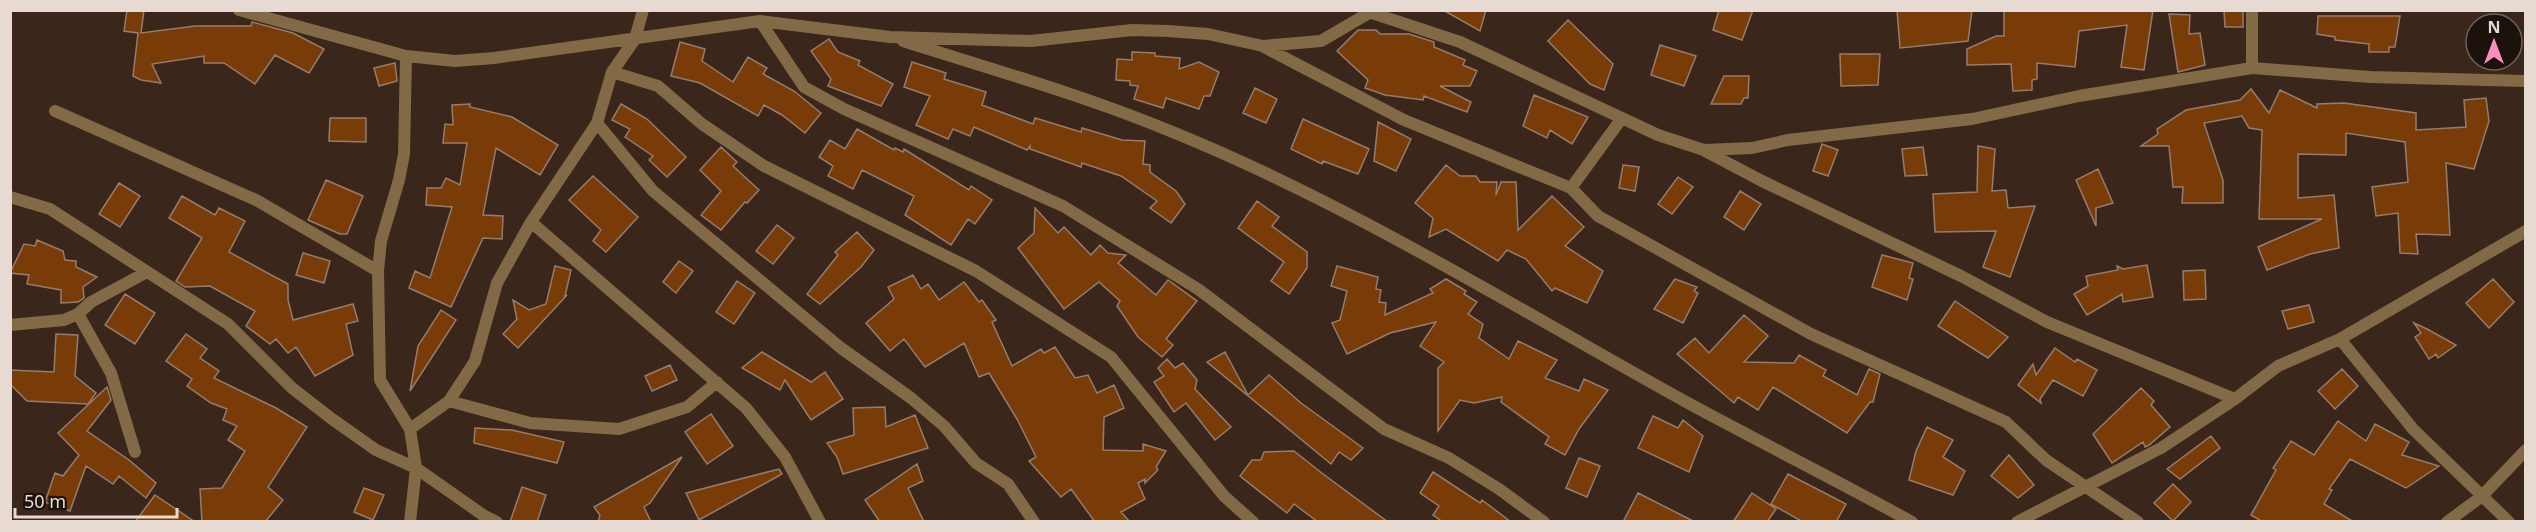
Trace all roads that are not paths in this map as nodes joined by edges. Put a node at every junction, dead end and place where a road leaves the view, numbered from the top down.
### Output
1 (239, 10) edge
2 (643, 10) edge
3 (2252, 10) edge
4 (1373, 12) edge
5 (760, 21) junction
6 (890, 37) junction
7 (635, 39) junction
8 (1263, 46) junction
9 (406, 56) junction
10 (2252, 68) junction
11 (612, 72) junction
12 (2526, 81) edge
13 (55, 111) dead end
14 (1622, 118) junction
15 (597, 123) junction
16 (1704, 150) junction
17 (1571, 188) junction
18 (10, 197) edge
19 (531, 222) junction
20 (2526, 231) edge
21 (378, 271) junction
22 (147, 272) junction
23 (78, 314) junction
24 (10, 325) edge
25 (2340, 339) junction
26 (717, 382) junction
27 (2235, 399) junction
28 (449, 402) junction
29 (410, 429) junction
30 (2526, 450) edge
31 (135, 452) dead end
32 (416, 468) junction
33 (2088, 486) junction
34 (2481, 497) junction
35 (410, 522) edge
36 (497, 522) edge
37 (820, 522) edge
38 (1034, 522) edge
39 (1252, 522) edge
40 (1544, 522) edge
41 (1912, 522) edge
42 (2017, 522) edge
43 (2138, 522) edge
44 (2448, 522) edge
45 (2509, 522) edge

1 - 9 street
2 - 7 street
3 - 10 street
4 - 8 street
4 - 14 street
5 - 6 street
5 - 7 street
5 - 40 street
6 - 8 street
6 - 41 street
7 - 9 street
7 - 11 street
8 - 17 street
9 - 21 street
10 - 12 street
10 - 16 street
11 - 15 street
11 - 39 street
13 - 21 street
14 - 16 street
14 - 17 street
15 - 19 street
15 - 38 street
16 - 27 street
17 - 33 street
18 - 22 street
19 - 26 street
19 - 28 street
20 - 25 street
21 - 29 street
22 - 23 street
22 - 32 street
23 - 24 street
23 - 31 street
25 - 27 street
25 - 34 street
26 - 28 street
26 - 37 street
27 - 33 street
28 - 29 street
29 - 32 street
30 - 34 street
32 - 35 street
32 - 36 street
33 - 42 street
33 - 43 street
34 - 44 street
34 - 45 street

